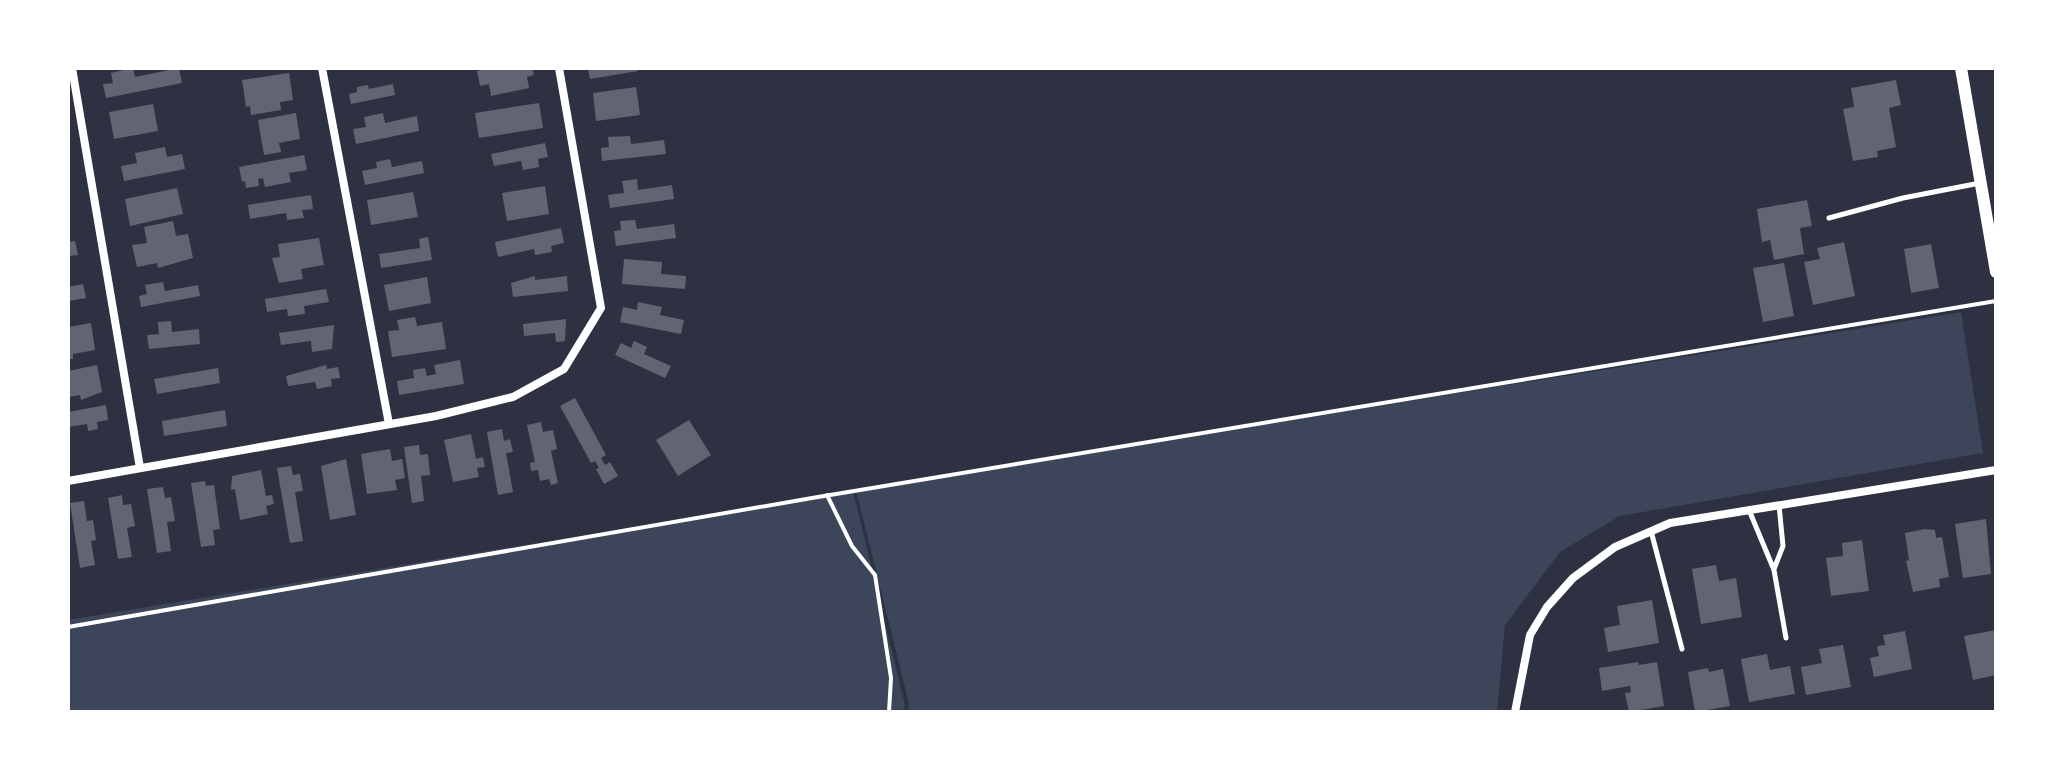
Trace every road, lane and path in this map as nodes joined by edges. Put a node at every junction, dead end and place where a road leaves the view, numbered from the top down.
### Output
1 (72, 68) edge
2 (322, 68) edge
3 (559, 68) edge
4 (1961, 68) edge
5 (1981, 183) junction
6 (1829, 218) dead end
7 (1996, 272) edge
8 (1996, 301) edge
9 (389, 424) junction
10 (140, 468) junction
11 (1996, 470) edge
12 (68, 481) edge
13 (827, 495) junction
14 (1779, 505) junction
15 (1749, 510) junction
16 (1651, 531) junction
17 (1774, 570) junction
18 (68, 627) edge
19 (1786, 638) dead end
20 (1682, 649) dead end
21 (889, 712) edge
22 (1515, 712) edge

1 - 10 street
2 - 9 street
3 - 9 street
4 - 5 street
5 - 6 lane
5 - 7 street
8 - 13 path
9 - 10 street
10 - 12 street
11 - 14 street
13 - 18 path
13 - 21 path
14 - 15 street
14 - 17 lane
15 - 16 street
15 - 17 lane
16 - 20 lane
16 - 22 street
17 - 19 lane

